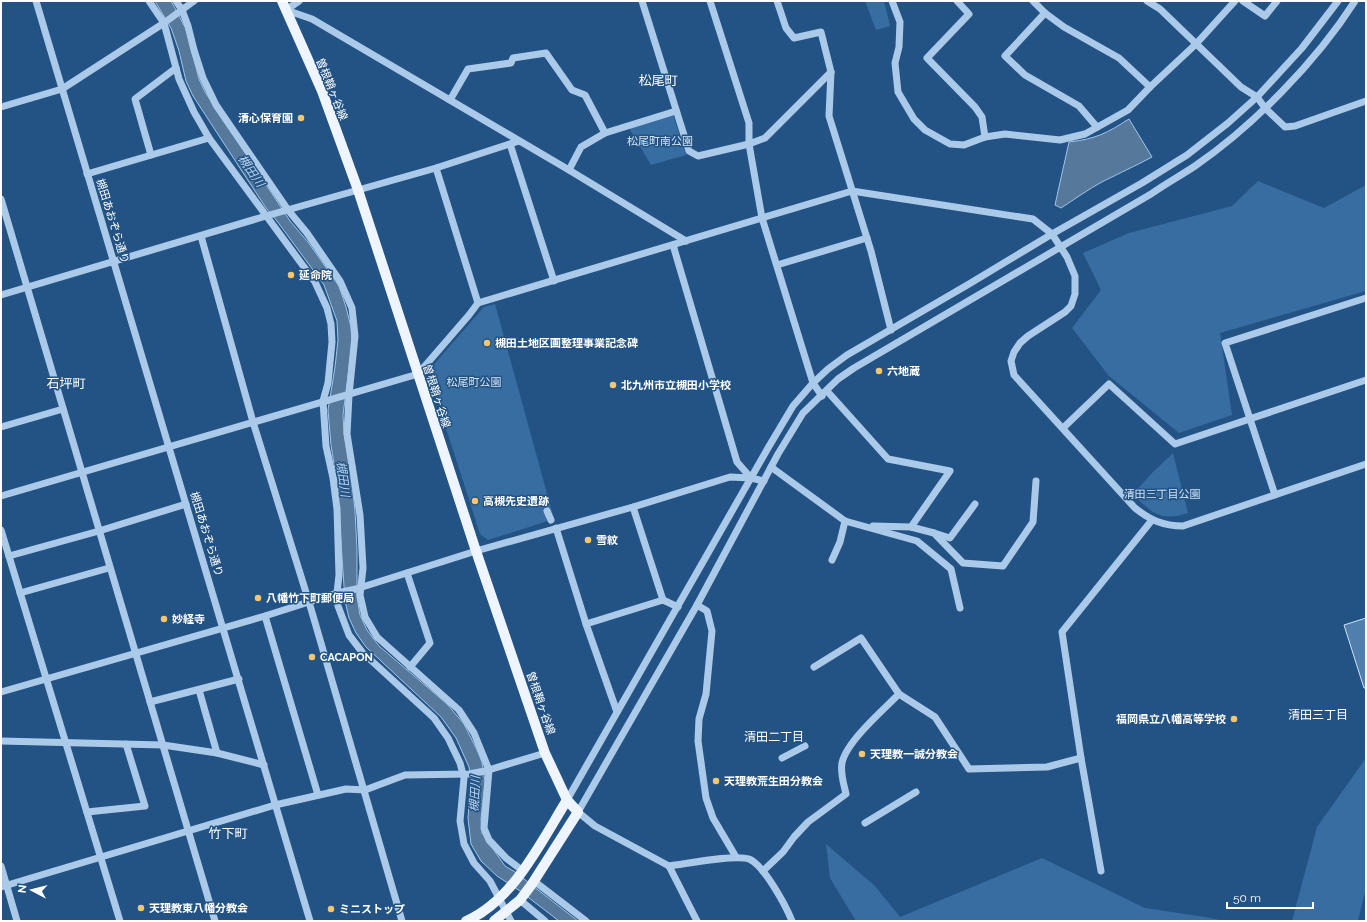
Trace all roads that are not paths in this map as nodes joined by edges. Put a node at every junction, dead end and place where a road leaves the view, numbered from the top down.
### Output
1 (36, 1) edge
2 (149, 1) edge
3 (176, 1) edge
4 (194, 1) edge
5 (299, 1) edge
6 (642, 1) edge
7 (710, 1) edge
8 (777, 1) edge
9 (892, 1) edge
10 (957, 1) edge
11 (1033, 1) edge
12 (1147, 1) edge
13 (1235, 1) edge
14 (1243, 1) edge
15 (1277, 1) edge
16 (1338, 1) edge
17 (1355, 1) edge
18 (284, 6) edge
19 (182, 10) junction
20 (1045, 13) junction
21 (164, 23) junction
22 (1196, 44) junction
23 (176, 68) junction
24 (831, 72) junction
25 (1150, 87) junction
26 (62, 89) junction
27 (1257, 97) junction
28 (450, 100) junction
29 (1366, 101) edge
30 (1, 107) edge
31 (1265, 108) junction
32 (676, 111) junction
33 (1097, 127) junction
34 (605, 133) junction
35 (985, 137) junction
36 (209, 138) junction
37 (519, 140) junction
38 (510, 144) junction
39 (749, 144) junction
40 (151, 155) junction
41 (436, 168) junction
42 (569, 170) junction
43 (87, 174) junction
44 (358, 190) junction
45 (852, 191) junction
46 (1, 199) edge
47 (288, 210) junction
48 (266, 216) junction
49 (762, 218) junction
50 (1052, 234) junction
51 (201, 236) junction
52 (867, 238) junction
53 (686, 241) junction
54 (673, 245) junction
55 (1060, 246) junction
56 (114, 262) junction
57 (777, 265) junction
58 (554, 281) junction
59 (27, 288) junction
60 (1, 295) edge
61 (1366, 298) edge
62 (478, 303) junction
63 (890, 330) junction
64 (418, 374) junction
65 (1366, 380) edge
66 (813, 383) junction
67 (824, 393) junction
68 (347, 395) junction
69 (325, 401) junction
70 (63, 408) junction
71 (1250, 420) junction
72 (253, 422) junction
73 (1, 427) edge
74 (1063, 428) junction
75 (169, 447) junction
76 (1366, 464) edge
77 (771, 467) junction
78 (82, 472) junction
79 (752, 478) junction
80 (764, 481) junction
81 (1036, 481) dead end
82 (1274, 495) junction
83 (1, 496) edge
84 (186, 504) junction
85 (976, 504) dead end
86 (633, 506) junction
87 (547, 511) dead end
88 (551, 520) dead end
89 (1152, 520) junction
90 (844, 521) junction
91 (863, 526) junction
92 (911, 527) junction
93 (556, 528) junction
94 (1, 530) edge
95 (99, 531) junction
96 (934, 533) junction
97 (476, 551) junction
98 (9, 556) junction
99 (832, 560) dead end
100 (109, 568) junction
101 (407, 572) junction
102 (359, 588) junction
103 (340, 592) junction
104 (20, 594) junction
105 (663, 600) junction
106 (309, 602) junction
107 (697, 605) junction
108 (678, 607) junction
109 (960, 608) dead end
110 (265, 616) junction
111 (586, 624) junction
112 (223, 627) junction
113 (135, 654) junction
114 (410, 667) junction
115 (814, 667) dead end
116 (46, 679) junction
117 (239, 680) junction
118 (199, 690) junction
119 (1, 692) edge
120 (899, 694) junction
121 (150, 702) junction
122 (617, 712) junction
123 (1, 741) edge
124 (65, 742) junction
125 (126, 744) junction
126 (163, 745) junction
127 (805, 746) dead end
128 (545, 753) junction
129 (217, 754) junction
130 (782, 758) dead end
131 (1081, 758) junction
132 (264, 765) junction
133 (487, 771) junction
134 (466, 774) junction
135 (365, 790) junction
136 (916, 792) dead end
137 (318, 795) junction
138 (567, 800) junction
139 (276, 805) junction
140 (87, 812) junction
141 (578, 812) junction
142 (865, 823) dead end
143 (188, 831) junction
144 (100, 857) junction
145 (736, 857) junction
146 (1, 866) edge
147 (669, 866) junction
148 (763, 871) junction
149 (1101, 872) dead end
150 (522, 873) junction
151 (533, 882) junction
152 (4, 886) edge
153 (500, 899) junction
154 (520, 900) junction
155 (509, 916) edge
156 (17, 921) edge
157 (120, 921) edge
158 (215, 921) edge
159 (310, 921) edge
160 (402, 921) edge
161 (466, 921) edge
162 (494, 921) edge
163 (545, 921) edge
164 (586, 921) edge
165 (696, 921) edge
166 (792, 921) edge

1 - 26 street, 槻田あおぞら通り
2 - 21 street
3 - 19 street
4 - 19 street
5 - 18 street
6 - 32 street
7 - 39 street
8 - 24 street
9 - 35 street
10 - 35 street
11 - 20 street
12 - 22 street
13 - 22 street
14 - 15 street
16 - 27 street
17 - 31 street
18 - 28 street
18 - 44 main road, 曽根鞘ヶ谷線
19 - 21 street
19 - 47 street
20 - 25 street
20 - 33 street
21 - 23 street
21 - 26 street
22 - 25 street
22 - 27 street
23 - 36 street
23 - 40 street
24 - 39 street
24 - 45 street
25 - 33 street
26 - 30 street
26 - 43 street, 槻田あおぞら通り
27 - 31 street
27 - 50 street
28 - 34 street
28 - 37 street
29 - 31 street
31 - 55 street
32 - 34 street
32 - 39 street
33 - 35 street
34 - 42 street
36 - 40 street
36 - 48 street
37 - 38 street
37 - 42 street
38 - 41 street
38 - 58 street
39 - 49 street
40 - 43 street
41 - 44 street
41 - 62 street
42 - 53 street
43 - 56 street, 槻田あおぞら通り
44 - 47 street
44 - 64 main road, 曽根鞘ヶ谷線
45 - 49 street
45 - 50 street
45 - 52 street
46 - 59 street
47 - 48 street
47 - 68 street
48 - 51 street
48 - 69 street
49 - 53 street
49 - 57 street
50 - 55 street
50 - 63 street
51 - 56 street
51 - 72 street
52 - 57 street
52 - 63 street
53 - 54 street
54 - 58 street
54 - 79 street
55 - 67 street
55 - 74 street
56 - 59 street
56 - 75 street, 槻田あおぞら通り
57 - 66 street
58 - 62 street
59 - 60 street
59 - 70 street
61 - 71 street
62 - 64 street
63 - 66 street
64 - 68 street
64 - 97 main road, 曽根鞘ヶ谷線
65 - 71 street
66 - 67 street
66 - 79 street
67 - 77 street
67 - 92 street
68 - 69 street
68 - 102 street
69 - 72 street
69 - 103 street
70 - 73 street
70 - 78 street
71 - 74 street
71 - 82 street
72 - 75 street
72 - 106 street
74 - 89 street
75 - 78 street
75 - 84 street, 槻田あおぞら通り
76 - 82 street
77 - 80 street
77 - 90 street
78 - 83 street
78 - 95 street
79 - 80 street
79 - 86 street
79 - 108 street
80 - 107 street
81 - 96 street
82 - 89 street
84 - 95 street
84 - 112 street, 槻田あおぞら通り
85 - 96 street
86 - 93 street
86 - 105 street
87 - 88 street
89 - 131 street
90 - 91 street
90 - 99 street
91 - 92 street
91 - 109 street
92 - 96 street
93 - 97 street
93 - 111 street
94 - 98 street
95 - 98 street
95 - 100 street
97 - 101 street
97 - 128 main road, 曽根鞘ヶ谷線
98 - 104 street
100 - 104 street
100 - 113 street
101 - 102 street
101 - 114 street
102 - 103 street
102 - 114 street
103 - 106 street
103 - 134 street
104 - 116 street
105 - 108 street
105 - 111 street
106 - 110 street
106 - 135 street
107 - 141 street
107 - 145 street
108 - 122 street
110 - 112 street
110 - 137 street
111 - 122 street
112 - 113 street
112 - 117 street, 槻田あおぞら通り
113 - 116 street
113 - 121 street
114 - 133 street
115 - 120 street
116 - 119 street
116 - 124 street
117 - 118 street
117 - 132 street, 槻田あおぞら通り
118 - 121 street
118 - 129 street
120 - 131 street
120 - 148 street
121 - 126 street
122 - 138 street
123 - 124 street
124 - 125 street
124 - 140 street
125 - 126 street
125 - 140 street
126 - 129 street
126 - 143 street
127 - 130 street
128 - 133 street
128 - 138 main road, 曽根鞘ヶ谷線
129 - 132 street
131 - 149 street
132 - 139 street, 槻田あおぞら通り
133 - 134 street
133 - 150 street
134 - 135 street
134 - 153 street
135 - 137 street
135 - 160 street
136 - 142 street
137 - 139 street
138 - 141 main road, 曽根鞘ヶ谷線
138 - 150 main road
139 - 143 street
139 - 159 street, 槻田あおぞら通り
140 - 144 street
141 - 147 street
141 - 151 main road
143 - 144 street
143 - 158 street
144 - 152 street
144 - 157 street
145 - 147 street
145 - 148 street
146 - 152 street
147 - 165 street
148 - 166 street
150 - 153 main road
151 - 154 main road
151 - 164 street
152 - 156 street
153 - 155 street
153 - 161 main road
154 - 155 main road
154 - 163 street
155 - 162 main road

